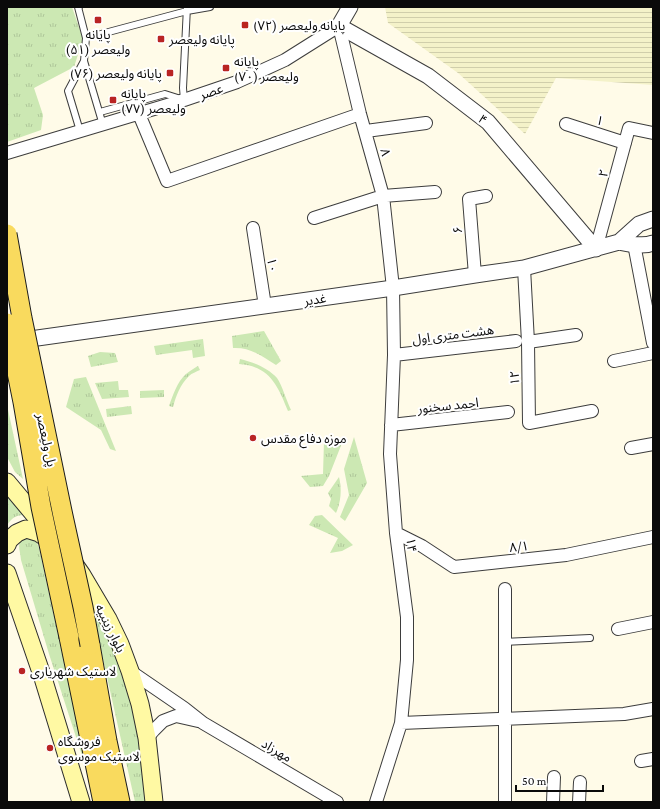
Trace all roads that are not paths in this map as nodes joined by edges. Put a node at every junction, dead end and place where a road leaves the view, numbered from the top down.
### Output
1 (79, 7) edge
2 (210, 7) edge
3 (350, 7) edge
4 (187, 9) edge
5 (339, 26) junction
6 (86, 38) junction
7 (84, 61) junction
8 (184, 100) junction
9 (100, 112) junction
10 (139, 114) junction
11 (360, 114) junction
12 (426, 123) dead end
13 (566, 124) dead end
14 (103, 125) junction
15 (80, 131) junction
16 (366, 131) junction
17 (653, 133) edge
18 (625, 143) junction
19 (7, 153) edge
20 (435, 192) dead end
21 (383, 196) junction
22 (486, 196) dead end
23 (314, 218) dead end
24 (653, 219) edge
25 (253, 228) dead end
26 (7, 234) edge
27 (627, 243) junction
28 (653, 243) edge
29 (596, 248) junction
30 (524, 268) junction
31 (475, 275) junction
32 (392, 288) junction
33 (265, 306) junction
34 (7, 323) edge
35 (576, 335) dead end
36 (11, 340) edge
37 (522, 341) junction
38 (653, 343) edge
39 (653, 353) edge
40 (394, 356) junction
41 (7, 357) edge
42 (614, 361) dead end
43 (592, 411) dead end
44 (508, 412) dead end
45 (391, 425) junction
46 (653, 444) edge
47 (632, 448) dead end
48 (7, 482) edge
49 (396, 533) junction
50 (653, 537) edge
51 (7, 545) edge
52 (64, 551) junction
53 (7, 573) edge
54 (505, 589) dead end
55 (653, 622) edge
56 (618, 628) dead end
57 (590, 638) dead end
58 (505, 642) junction
59 (130, 672) junction
60 (653, 709) edge
61 (505, 719) junction
62 (203, 723) junction
63 (401, 723) junction
64 (147, 738) junction
65 (554, 777) dead end
66 (580, 782) dead end
67 (81, 802) edge
68 (103, 802) edge
69 (120, 802) edge
70 (154, 802) edge
71 (337, 802) edge
72 (376, 802) edge
73 (505, 802) edge
74 (553, 802) edge
75 (579, 802) edge

1 - 6 lane
2 - 4 lane
3 - 5 street, عصر
4 - 6 lane
4 - 8 lane
5 - 8 street, عصر
5 - 11 street, ۸
5 - 29 street, ۴
6 - 7 lane
7 - 9 lane
7 - 15 lane
8 - 9 lane
8 - 10 street, عصر
9 - 14 lane
10 - 11 street
10 - 14 street, عصر
11 - 16 street, ۸
12 - 16 street
13 - 18 street, ۱
14 - 15 street, عصر
15 - 19 street, عصر
16 - 21 street, ۸
17 - 18 street, ۲
18 - 29 street, ۲
20 - 21 street
21 - 23 street
21 - 32 street, ۸
22 - 31 street, ۶
24 - 27 street
25 - 33 street, ۱۰
26 - 69 main road, پل ولیعصر, bridge
27 - 28 street, غدیر
27 - 29 street, غدیر
27 - 38 street
29 - 30 street, غدیر
30 - 31 street, غدیر
30 - 37 street, ۱۲
31 - 32 street, غدیر
32 - 33 street, غدیر
32 - 40 street, ۱۴
33 - 36 street, غدیر
34 - 68 main road, پل ولیعصر, bridge
35 - 37 street, هشت متری اول
36 - 41 main road
37 - 40 street, هشت متری اول
37 - 43 street, ۱۲
39 - 42 street
40 - 45 street, ۱۴
44 - 45 street, احمد سخنور
45 - 49 street, ۱۴
46 - 47 street
48 - 52 main road, بلوار زینبیه
49 - 50 street, ۸/۱
49 - 63 street, ۱۴
51 - 52 main road
52 - 59 main road, بلوار زینبیه
53 - 67 main road
54 - 58 street
55 - 56 street
57 - 58 lane
58 - 61 street
59 - 62 street
59 - 64 main road, بلوار زینبیه
60 - 61 street
61 - 63 street
61 - 73 street
62 - 64 street
62 - 71 street, مهرزاد
63 - 72 street, ۱۴
64 - 70 main road, بلوار زینبیه
65 - 74 street
66 - 75 street

